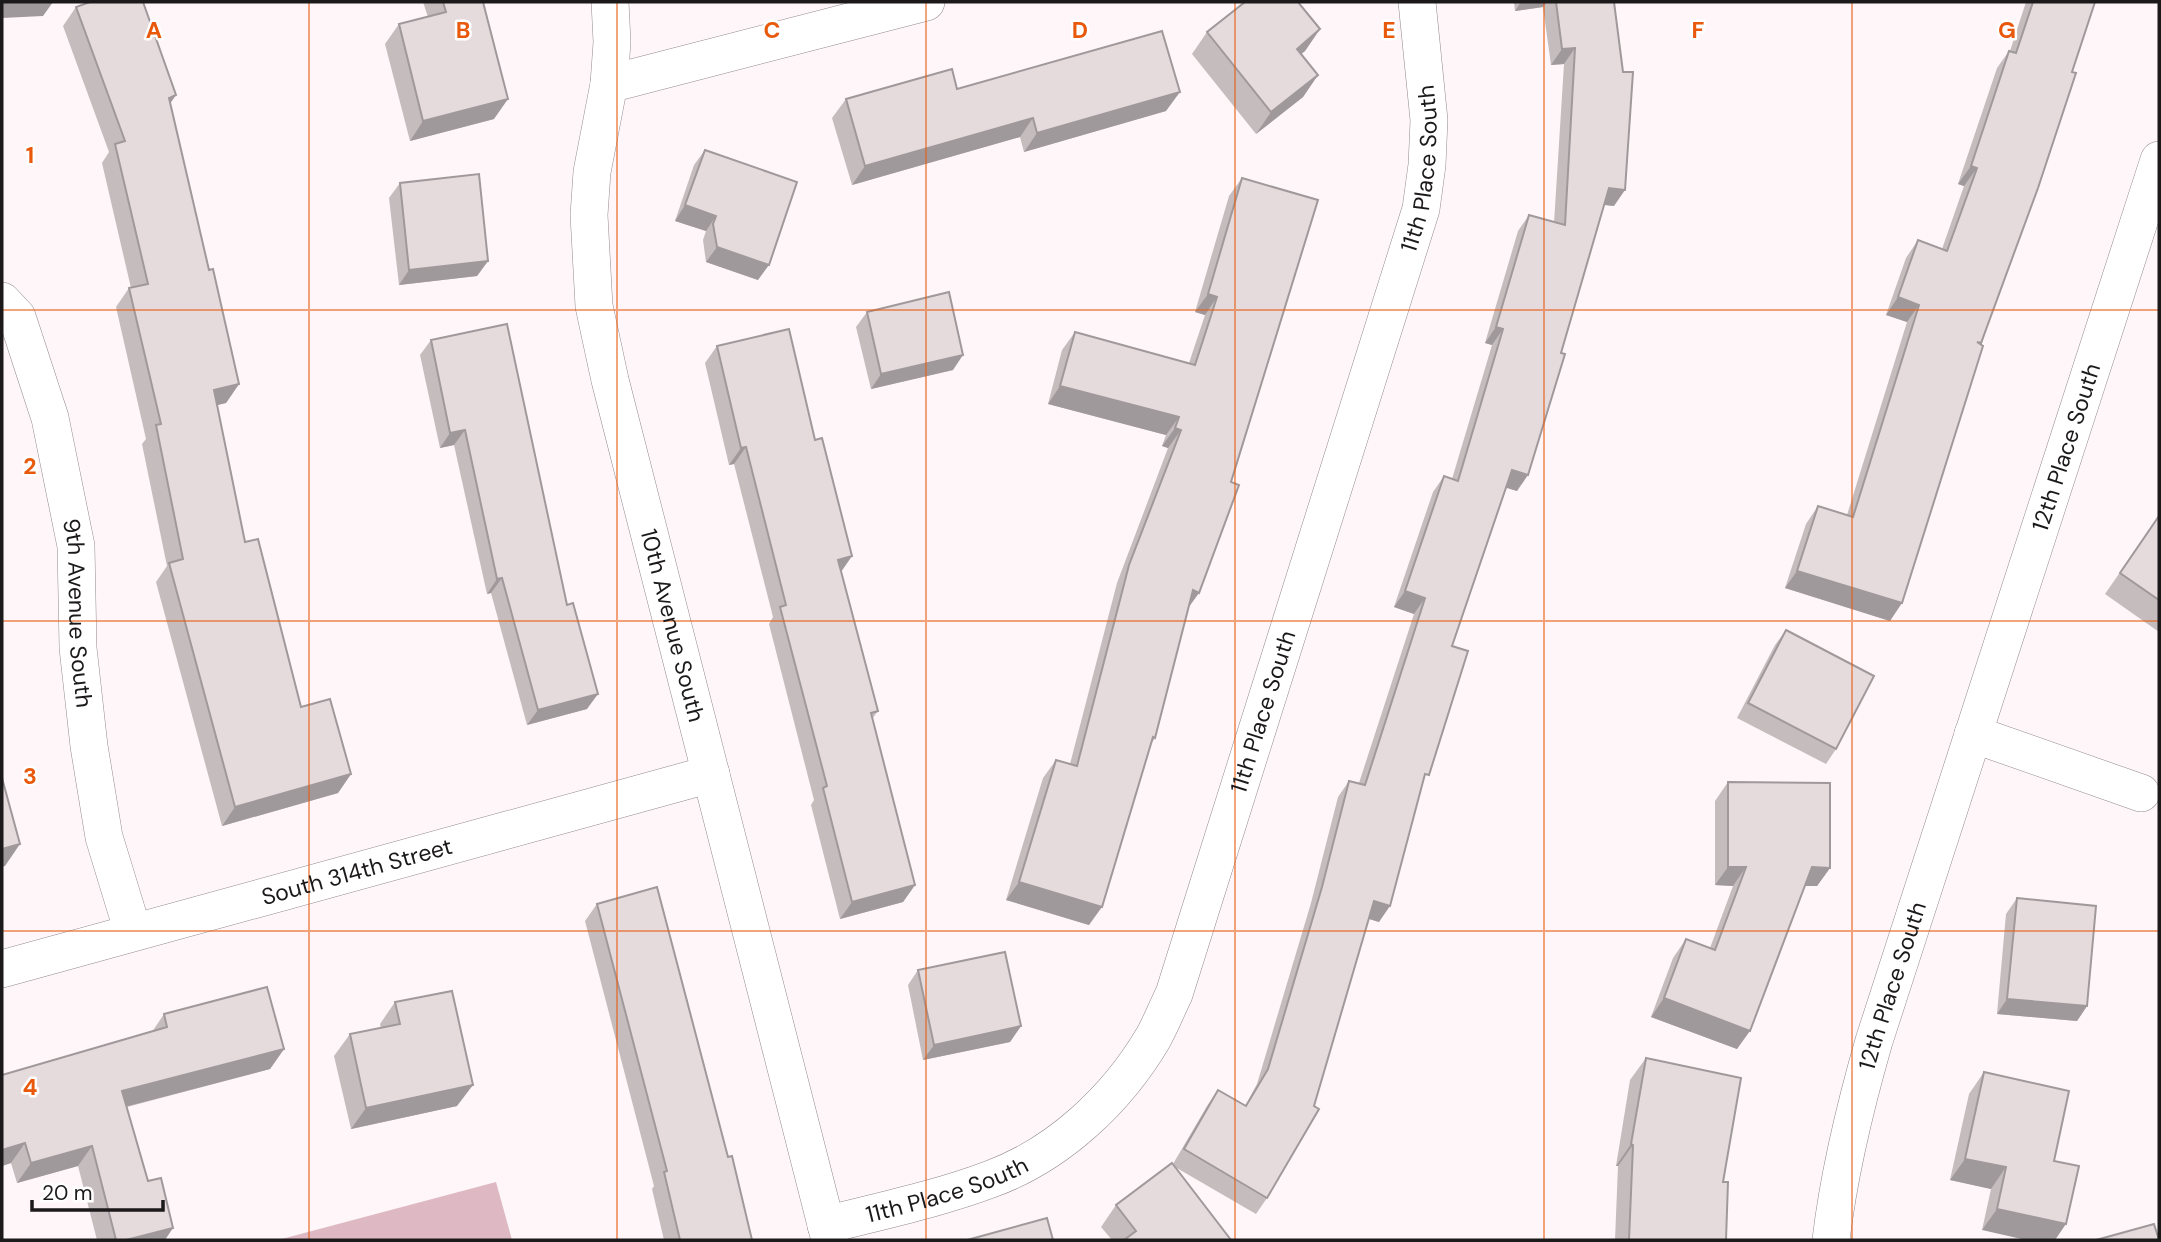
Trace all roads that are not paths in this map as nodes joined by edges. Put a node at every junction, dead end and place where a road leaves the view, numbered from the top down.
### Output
1 (610, 2) edge
2 (926, 2) edge
3 (1418, 2) edge
4 (610, 84) junction
5 (2159, 160) edge
6 (2, 301) edge
7 (1973, 734) junction
8 (711, 774) junction
9 (2141, 793) dead end
10 (133, 932) junction
11 (2, 970) edge
12 (828, 1233) edge
13 (1830, 1240) edge

1 - 4 street, 10th Avenue South
2 - 4 street
3 - 12 street, 11th Place South
4 - 8 street, 10th Avenue South
5 - 7 street, 12th Place South
6 - 10 street, 9th Avenue South
7 - 9 street
7 - 13 street, 12th Place South
8 - 10 street, South 314th Street
8 - 12 street, 10th Avenue South
10 - 11 street, South 314th Street

